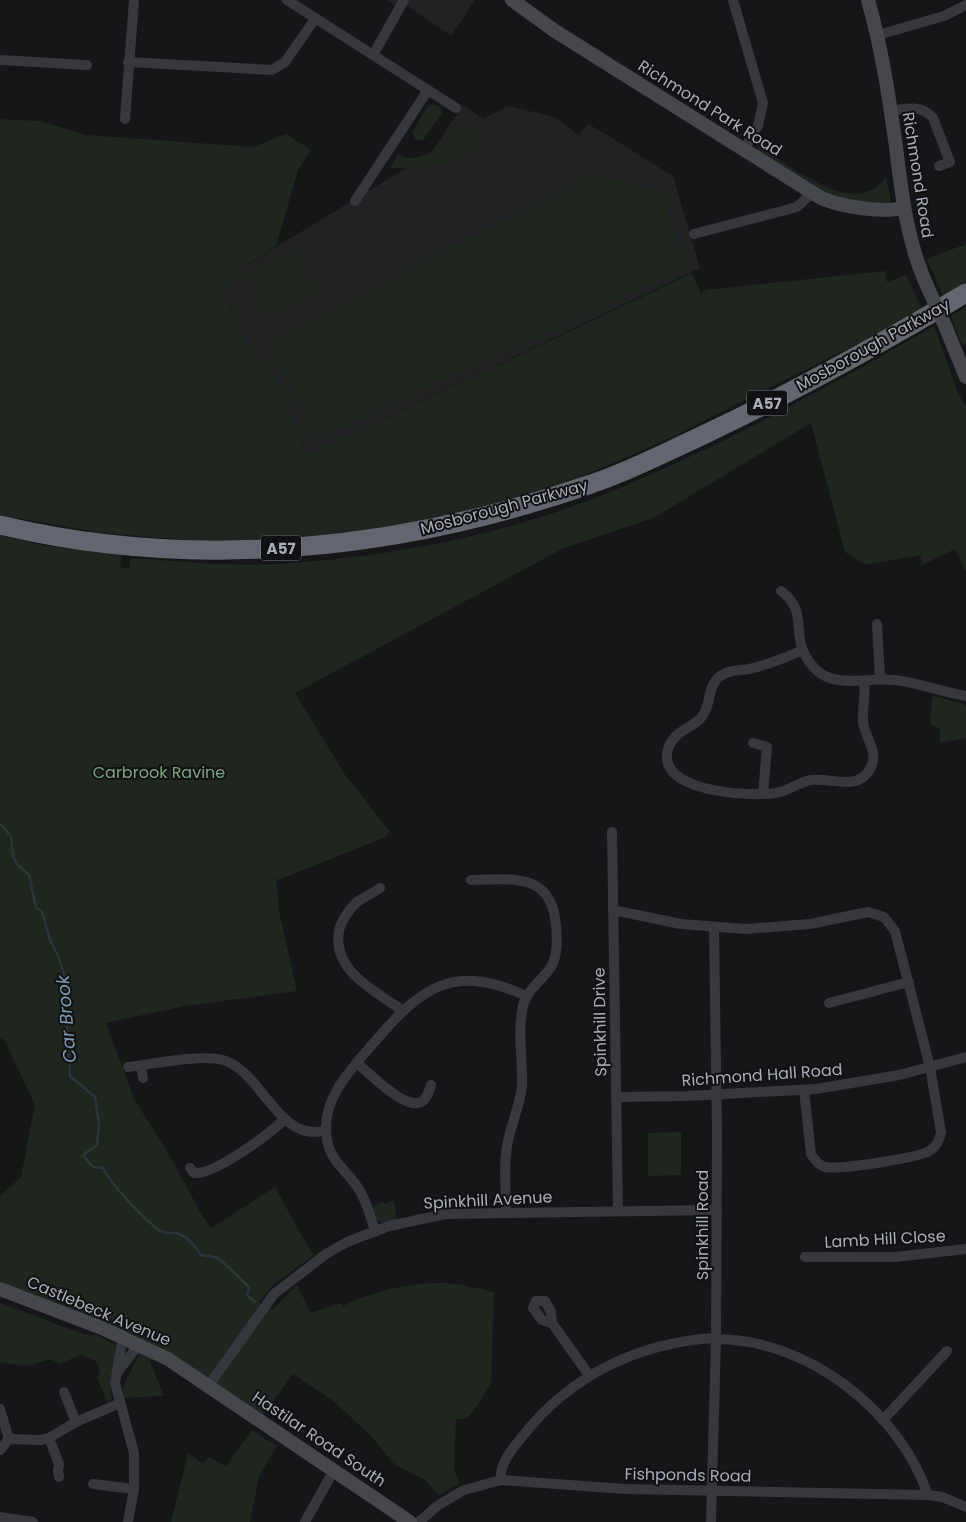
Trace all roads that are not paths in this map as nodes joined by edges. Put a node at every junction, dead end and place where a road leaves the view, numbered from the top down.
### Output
1 (134, 0) edge
2 (287, 0) edge
3 (404, 0) edge
4 (512, 0) edge
5 (733, 0) edge
6 (868, 0) edge
7 (966, 5) edge
8 (315, 19) junction
9 (878, 35) junction
10 (373, 55) junction
11 (0, 60) edge
12 (128, 62) junction
13 (87, 65) dead end
14 (428, 90) junction
15 (456, 108) dead end
16 (891, 111) junction
17 (125, 119) dead end
18 (744, 150) junction
19 (939, 166) dead end
20 (812, 193) junction
21 (355, 201) dead end
22 (904, 208) junction
23 (694, 234) dead end
24 (966, 294) edge
25 (966, 377) edge
26 (0, 525) edge
27 (781, 591) dead end
28 (877, 624) dead end
29 (803, 650) junction
30 (880, 679) junction
31 (864, 681) junction
32 (966, 696) edge
33 (753, 743) dead end
34 (763, 794) junction
35 (612, 832) dead end
36 (472, 880) dead end
37 (380, 888) dead end
38 (613, 910) junction
39 (714, 928) junction
40 (909, 982) junction
41 (526, 996) junction
42 (829, 1003) dead end
43 (402, 1010) junction
44 (966, 1058) edge
45 (357, 1063) junction
46 (141, 1066) junction
47 (128, 1067) dead end
48 (930, 1067) junction
49 (143, 1078) dead end
50 (431, 1085) dead end
51 (804, 1090) junction
52 (716, 1093) junction
53 (617, 1097) junction
54 (285, 1119) junction
55 (326, 1130) junction
56 (190, 1168) dead end
57 (717, 1210) junction
58 (618, 1211) junction
59 (506, 1212) junction
60 (375, 1230) junction
61 (966, 1248) edge
62 (804, 1257) dead end
63 (0, 1289) edge
64 (552, 1323) dead end
65 (123, 1336) junction
66 (716, 1338) junction
67 (139, 1344) junction
68 (947, 1351) dead end
69 (117, 1373) junction
70 (589, 1375) junction
71 (209, 1385) junction
72 (64, 1392) dead end
73 (120, 1403) junction
74 (0, 1409) edge
75 (883, 1420) junction
76 (76, 1422) junction
77 (49, 1438) junction
78 (10, 1439) junction
79 (0, 1450) edge
80 (334, 1470) junction
81 (59, 1477) dead end
82 (500, 1480) junction
83 (93, 1484) dead end
84 (134, 1489) junction
85 (711, 1491) junction
86 (928, 1495) junction
87 (966, 1506) edge
88 (0, 1517) edge
89 (32, 1522) edge
90 (128, 1522) edge
91 (305, 1522) edge
92 (410, 1522) edge
93 (419, 1522) edge
94 (711, 1522) edge

1 - 12 street
2 - 8 street
3 - 10 street
4 - 18 street, Richmond Park Road
5 - 18 street
6 - 9 street, Richmond Road
7 - 9 street
8 - 10 street
8 - 12 street
9 - 16 street, Richmond Road
10 - 14 street
11 - 13 street
12 - 17 street
14 - 15 street
14 - 21 street
16 - 19 street
16 - 22 street, Richmond Road
18 - 20 street, Richmond Park Road
20 - 22 street, Richmond Park Road
20 - 23 street
22 - 25 street, Richmond Road, bridge
24 - 26 highway, Mosborough Parkway / A57
27 - 29 street
28 - 30 street
29 - 31 street
29 - 34 street
30 - 31 street
30 - 32 street
31 - 34 street
33 - 34 street
35 - 38 street, Spinkhill Drive
36 - 41 street
37 - 43 street
38 - 39 street
38 - 53 street, Spinkhill Drive
39 - 40 street
39 - 52 street, Spinkhill Road
40 - 42 street
40 - 48 street
41 - 43 street
41 - 59 street
43 - 45 street
44 - 48 street, Richmond Hall Road
45 - 50 street
45 - 55 street
46 - 47 street
46 - 49 street
46 - 54 street
48 - 51 street, Richmond Hall Road
48 - 51 street
51 - 52 street, Richmond Hall Road
52 - 53 street, Richmond Hall Road
52 - 57 street, Spinkhill Road
53 - 58 street, Spinkhill Drive
54 - 55 street
54 - 56 street
55 - 60 street
57 - 58 street, Spinkhill Avenue
57 - 66 street, Spinkhill Road
58 - 59 street, Spinkhill Avenue
59 - 60 street, Spinkhill Avenue
60 - 71 street, Spinkhill Avenue
61 - 62 street, Lamb Hill Close
63 - 65 street, Castlebeck Avenue
64 - 70 street
65 - 67 street, Castlebeck Avenue
65 - 69 street
66 - 70 street
66 - 75 street
66 - 85 street, Spinkhill Road
67 - 69 street
67 - 71 street, Castlebeck Avenue
68 - 75 street
69 - 73 street
70 - 82 street
71 - 80 street, Hastilar Road South
72 - 76 street
73 - 76 street
73 - 84 street
74 - 78 street
75 - 86 street
76 - 77 street
77 - 78 street
77 - 81 street
78 - 79 street
80 - 91 street
80 - 92 street, Hastilar Road South
82 - 85 street, Fishponds Road
82 - 93 street, Fishponds Road
83 - 84 street
84 - 90 street
85 - 86 street, Fishponds Road
85 - 94 street, Spinkhill Road
86 - 87 street, Fishponds Road
88 - 89 street

